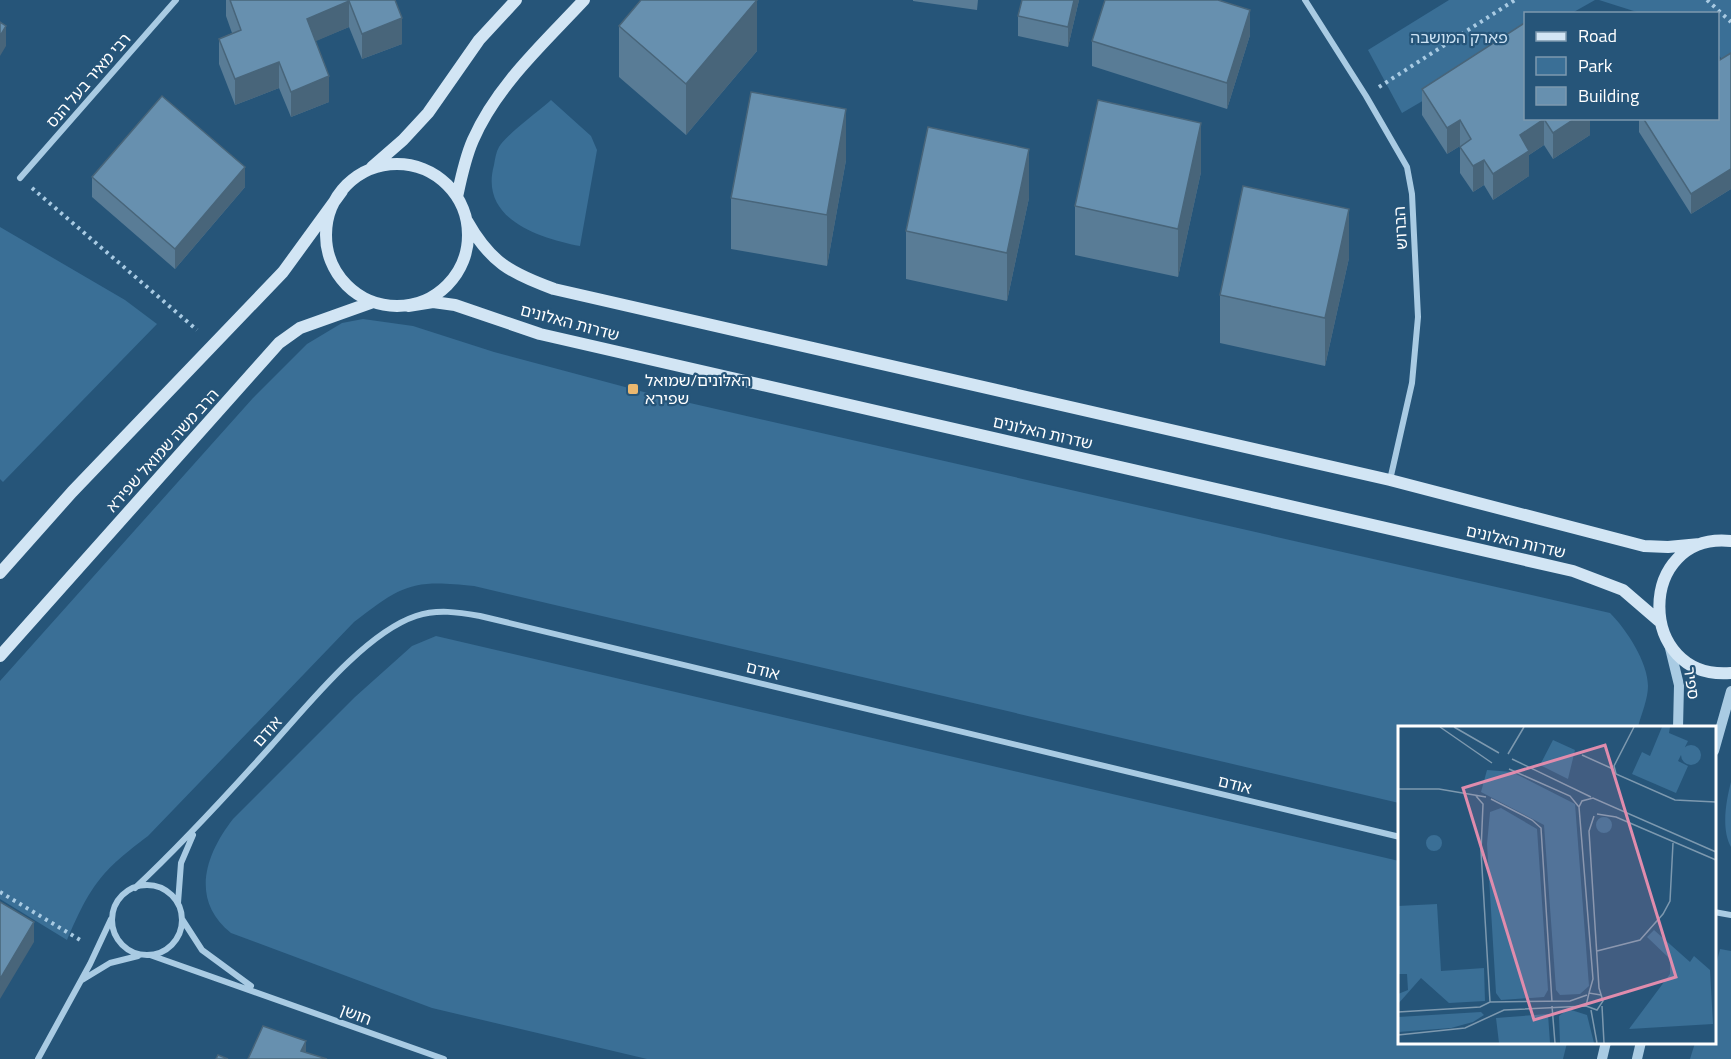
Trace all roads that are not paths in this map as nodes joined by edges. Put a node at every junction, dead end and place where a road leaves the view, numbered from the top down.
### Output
1 (176, 0) edge
2 (516, 0) edge
3 (584, 0) edge
4 (1305, 0) edge
5 (368, 170) junction
6 (20, 178) road end
7 (342, 190) junction
8 (457, 197) junction
9 (467, 221) junction
10 (373, 302) junction
11 (408, 306) junction
12 (1390, 480) junction
13 (1731, 541) edge
14 (1700, 544) junction
15 (0, 573) edge
16 (1659, 621) junction
17 (1669, 644) junction
18 (0, 656) edge
19 (1731, 673) edge
20 (1731, 691) edge
21 (1678, 726) edge
22 (1716, 744) edge
23 (198, 827) junction
24 (1398, 837) edge
25 (135, 888) junction
26 (178, 904) junction
27 (1716, 912) edge
28 (1731, 915) edge
29 (112, 917) junction
30 (181, 917) junction
31 (147, 955) junction
32 (82, 980) junction
33 (259, 991) junction
34 (1606, 1044) edge
35 (1641, 1044) edge
36 (38, 1059) edge
37 (444, 1059) edge
38 (1602, 1059) edge
39 (1637, 1059) edge

1 - 6 street, רבי מאיר בעל הנס
2 - 5 main road
3 - 8 main road
4 - 12 street, הברוש
5 - 7 main road
5 - 8 main road
7 - 10 main road
7 - 15 main road, הרב משה שמואל שפירא
8 - 9 main road
9 - 11 main road
9 - 12 main road, שדרות האלונים
10 - 11 main road
10 - 18 main road, הרב משה שמואל שפירא
11 - 16 main road, שדרות האלונים
12 - 14 main road, שדרות האלונים
13 - 14 main road, שדרות האלונים
14 - 16 main road
16 - 17 main road
17 - 19 main road
17 - 21 street, ספיר
20 - 22 street, ספיר
23 - 24 street, אודם
23 - 25 street, אודם
23 - 26 street, אודם
25 - 26 street
25 - 29 street
26 - 30 street
27 - 28 street
29 - 31 street
29 - 32 street
30 - 31 street
30 - 33 street, חושן
31 - 32 street
31 - 33 street, חושן
32 - 36 street
33 - 37 street, חושן
34 - 38 street
35 - 39 street

